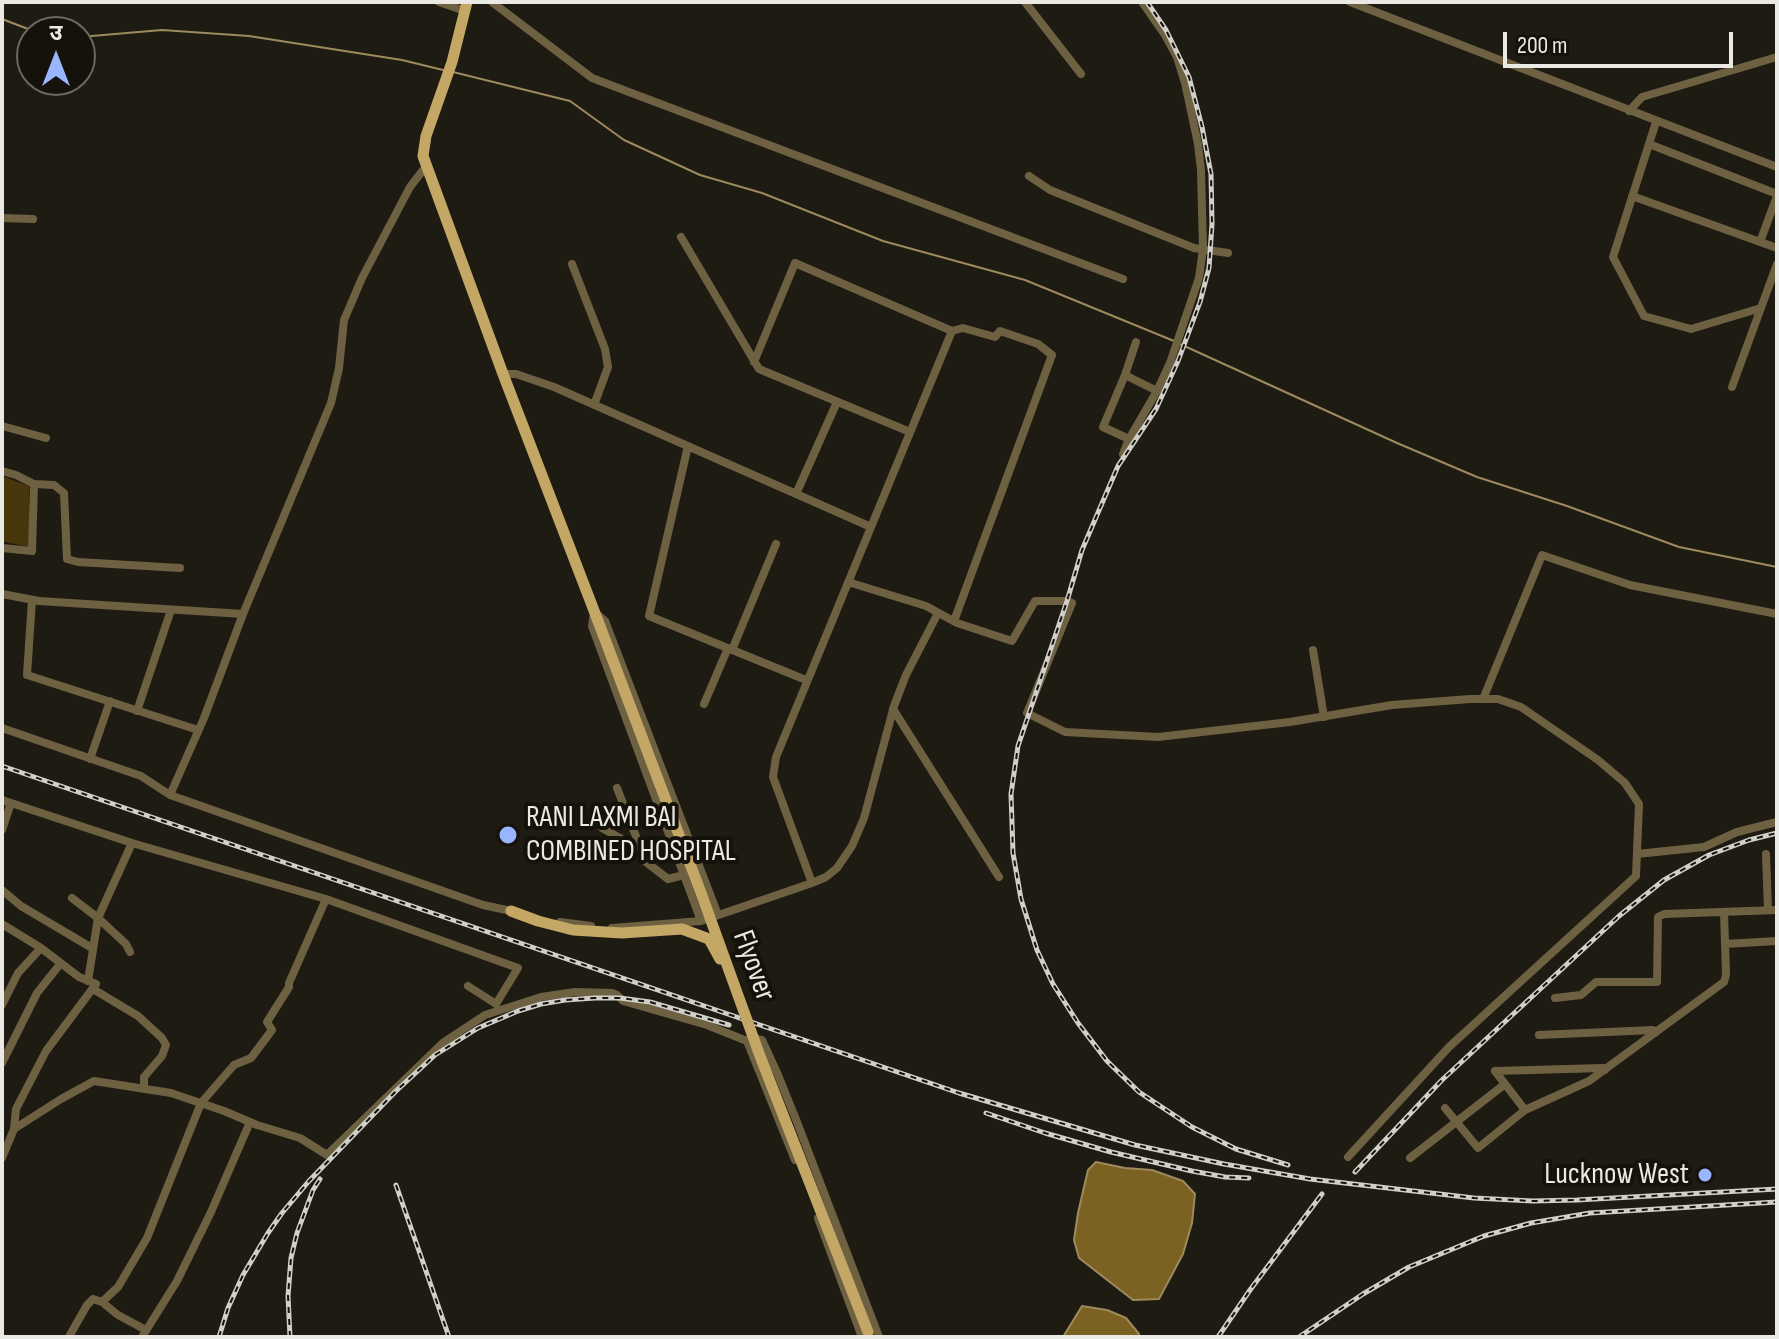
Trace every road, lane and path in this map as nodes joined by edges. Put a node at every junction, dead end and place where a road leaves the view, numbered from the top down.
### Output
1 (439, 2) edge
2 (492, 2) edge
3 (1025, 2) edge
4 (1142, 2) edge
5 (1350, 2) edge
6 (466, 7) edge
7 (1777, 57) edge
8 (1081, 74) dead end
9 (1629, 111) junction
10 (1656, 122) junction
11 (1649, 144) junction
12 (427, 165) junction
13 (1777, 167) edge
14 (1029, 176) dead end
15 (1777, 195) edge
16 (1632, 196) junction
17 (2, 218) edge
18 (33, 219) dead end
19 (681, 237) dead end
20 (1760, 242) junction
21 (1777, 248) edge
22 (1203, 249) junction
23 (1228, 253) dead end
24 (572, 264) dead end
25 (1777, 264) edge
26 (1123, 279) dead end
27 (1761, 308) junction
28 (952, 331) junction
29 (1136, 342) dead end
30 (754, 362) junction
31 (503, 374) junction
32 (1125, 375) junction
33 (1732, 387) dead end
34 (1157, 391) junction
35 (837, 402) junction
36 (594, 405) junction
37 (2, 426) edge
38 (910, 432) junction
39 (46, 438) dead end
40 (1129, 439) junction
41 (688, 446) junction
42 (1123, 454) dead end
43 (2, 471) edge
44 (34, 484) junction
45 (796, 494) junction
46 (871, 527) junction
47 (776, 544) dead end
48 (2, 548) edge
49 (180, 568) dead end
50 (848, 582) junction
51 (2, 594) edge
52 (32, 600) junction
53 (171, 610) junction
54 (938, 613) junction
55 (243, 614) junction
56 (1777, 614) edge
57 (596, 616) junction
58 (954, 621) junction
59 (730, 649) junction
60 (1313, 650) dead end
61 (806, 680) junction
62 (1483, 699) junction
63 (110, 701) junction
64 (704, 704) dead end
65 (893, 709) junction
66 (137, 711) junction
67 (1324, 717) junction
68 (2, 728) edge
69 (198, 730) junction
70 (90, 759) junction
71 (617, 788) dead end
72 (170, 795) junction
73 (6, 801) edge
74 (1777, 822) edge
75 (602, 828) dead end
76 (2, 830) edge
77 (132, 843) junction
78 (639, 844) junction
79 (1637, 854) junction
80 (1766, 854) dead end
81 (1767, 872) junction
82 (1777, 872) edge
83 (684, 875) junction
84 (999, 877) dead end
85 (812, 883) junction
86 (2, 890) edge
87 (72, 898) dead end
88 (326, 899) junction
89 (1772, 910) edge
90 (511, 911) junction
91 (1724, 912) junction
92 (718, 915) junction
93 (98, 918) junction
94 (701, 921) junction
95 (2, 924) edge
96 (1777, 941) edge
97 (1725, 944) junction
98 (41, 948) junction
99 (92, 948) junction
100 (130, 952) dead end
101 (61, 963) junction
102 (90, 985) junction
103 (468, 986) dead end
104 (737, 991) junction
105 (1555, 998) dead end
106 (2, 1005) edge
107 (1655, 1033) junction
108 (1539, 1035) dead end
109 (747, 1041) junction
110 (6, 1047) edge
111 (2, 1063) edge
112 (1605, 1070) junction
113 (1505, 1084) junction
114 (144, 1089) junction
115 (201, 1103) junction
116 (1445, 1108) dead end
117 (1525, 1110) junction
118 (250, 1122) junction
119 (1456, 1122) junction
120 (14, 1129) junction
121 (1348, 1157) dead end
122 (2, 1158) edge
123 (1410, 1158) dead end
124 (102, 1302) junction
125 (144, 1334) edge
126 (70, 1335) edge
127 (870, 1336) edge

1 - 6 street
2 - 26 street
3 - 8 street
4 - 22 street
5 - 9 street
6 - 12 main road
7 - 9 street
9 - 10 street
10 - 11 street
10 - 13 street
11 - 15 street
11 - 16 street
12 - 31 main road, Flyover
12 - 55 street
14 - 22 street
15 - 20 street
16 - 20 street
16 - 27 street
17 - 18 street
19 - 30 street
20 - 21 street
22 - 23 street
22 - 34 street
24 - 36 street
25 - 27 street
27 - 33 street
28 - 30 street
28 - 38 street
28 - 58 street
29 - 32 street
30 - 35 street
31 - 36 street
31 - 57 main road, Flyover
32 - 34 street
32 - 40 street
34 - 40 street
35 - 38 street
35 - 45 street
36 - 41 street
37 - 39 street
38 - 46 street
40 - 42 street
41 - 45 street
41 - 59 street
43 - 44 street
44 - 48 street
44 - 49 street
45 - 46 street
46 - 50 street
47 - 59 street
50 - 54 street
50 - 61 street
51 - 52 street
52 - 53 street
52 - 63 street
53 - 55 street
53 - 66 street
54 - 58 street
54 - 65 street
55 - 69 street
56 - 62 street
57 - 83 street
57 - 92 street
57 - 104 main road, Flyover, bridge
58 - 67 street
59 - 61 street
59 - 64 street
60 - 67 street
61 - 85 street
62 - 67 street
62 - 79 street
63 - 66 street
63 - 70 street
65 - 84 street
65 - 85 street
66 - 69 street
68 - 70 street
69 - 72 street
70 - 72 street
71 - 78 street
72 - 90 street
73 - 76 street
73 - 77 street
74 - 79 street
75 - 78 street
77 - 88 street
77 - 93 street
78 - 83 street
79 - 121 street
80 - 81 street
81 - 82 street
81 - 89 street
83 - 94 street
85 - 92 street
86 - 99 street
87 - 93 street
88 - 103 street
88 - 115 street
89 - 91 street
90 - 94 street
90 - 104 main road, bridge
91 - 97 street
91 - 105 street
92 - 94 street
93 - 99 street
93 - 100 street
95 - 98 street
96 - 97 street
97 - 107 street
98 - 101 street
98 - 106 street
99 - 102 street
101 - 102 street
101 - 110 street
102 - 114 street
102 - 120 street
104 - 127 main road, Flyover, bridge
107 - 108 street
107 - 112 street
109 - 118 street
109 - 127 street
109 - 127 street
110 - 111 street
112 - 113 street
112 - 117 street
113 - 117 street
113 - 119 street
114 - 115 street
114 - 120 street
115 - 118 street
115 - 124 street
116 - 119 street
117 - 119 street
118 - 125 street
119 - 123 street
120 - 122 street
124 - 125 street
124 - 126 street

